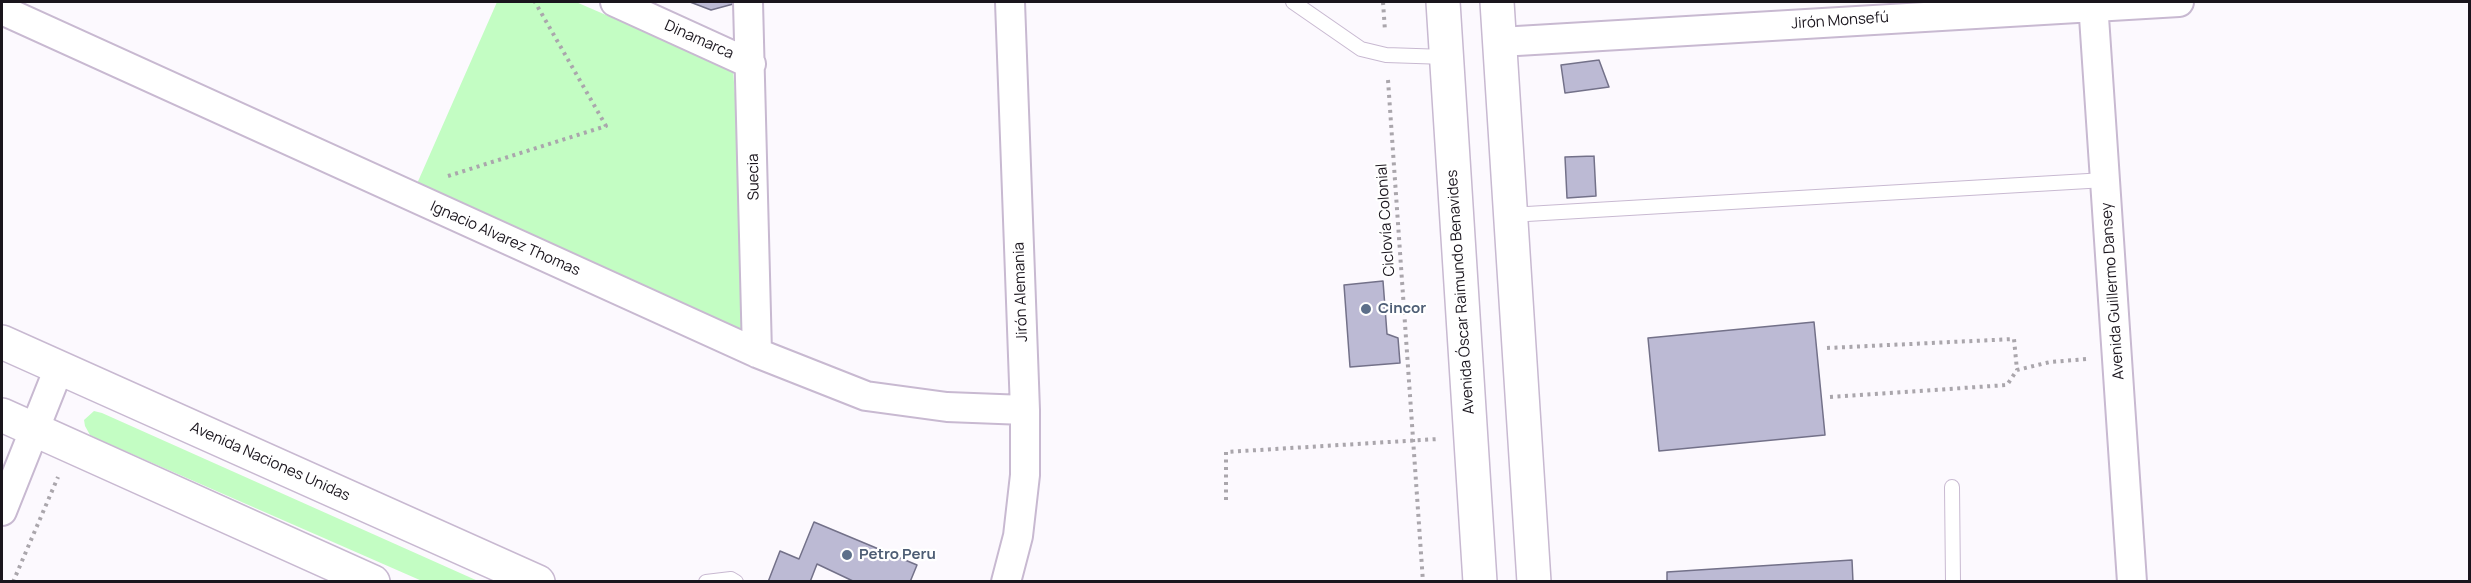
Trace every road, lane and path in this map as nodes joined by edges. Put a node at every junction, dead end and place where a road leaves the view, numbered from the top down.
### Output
1 (535, 2) edge
2 (615, 2) edge
3 (748, 2) edge
4 (1010, 2) edge
5 (1293, 2) edge
6 (1383, 2) edge
7 (1443, 2) edge
8 (1497, 2) edge
9 (2179, 2) edge
10 (2093, 3) edge
11 (2, 10) edge
12 (1500, 42) junction
13 (1386, 55) junction
14 (1446, 57) junction
15 (751, 63) junction
16 (2105, 180) junction
17 (401, 191) junction
18 (1510, 215) junction
19 (2, 342) edge
20 (1827, 348) dead end
21 (757, 353) junction
22 (2117, 356) junction
23 (59, 368) junction
24 (2017, 370) junction
25 (1830, 397) dead end
26 (1025, 410) junction
27 (2, 415) edge
28 (35, 430) junction
29 (1471, 436) junction
30 (1413, 441) junction
31 (1952, 487) dead end
32 (1226, 500) dead end
33 (2, 511) edge
34 (373, 582) edge
35 (538, 582) edge
36 (706, 582) edge
37 (736, 582) edge
38 (1006, 582) edge
39 (1423, 582) edge
40 (1480, 582) edge
41 (1534, 582) edge
42 (1953, 582) edge
43 (2132, 582) edge

1 - 17 path
2 - 15 street, Dinamarca
3 - 15 street, Suecia
4 - 26 street, Jirón Alemania
5 - 13 lane
6 - 13 path, Ciclovía Colonial
7 - 14 main road, Avenida Óscar Raimundo Benavides
8 - 12 main road
9 - 10 street, Jirón Monsefú
10 - 12 street, Jirón Monsefú
10 - 16 street, Avenida Guillermo Dansey
11 - 17 street, Ignacio Alvarez Thomas
12 - 18 main road
13 - 14 lane
13 - 30 path, Ciclovía Colonial
14 - 29 main road, Avenida Óscar Raimundo Benavides
15 - 21 street, Suecia
16 - 18 lane
16 - 22 street, Avenida Guillermo Dansey
17 - 21 street, Ignacio Alvarez Thomas
18 - 41 main road
19 - 23 main road, Avenida Naciones Unidas
20 - 24 path
21 - 26 street, Ignacio Alvarez Thomas
22 - 24 path
22 - 43 street, Avenida Guillermo Dansey
23 - 28 street
23 - 35 main road, Avenida Naciones Unidas
24 - 25 path
26 - 38 street, Jirón Alemania
27 - 28 main road
28 - 33 street
28 - 34 main road
29 - 30 path
29 - 40 main road, Avenida Óscar Raimundo Benavides
30 - 32 path
30 - 39 path, Ciclovía Colonial
31 - 42 lane
36 - 37 lane

